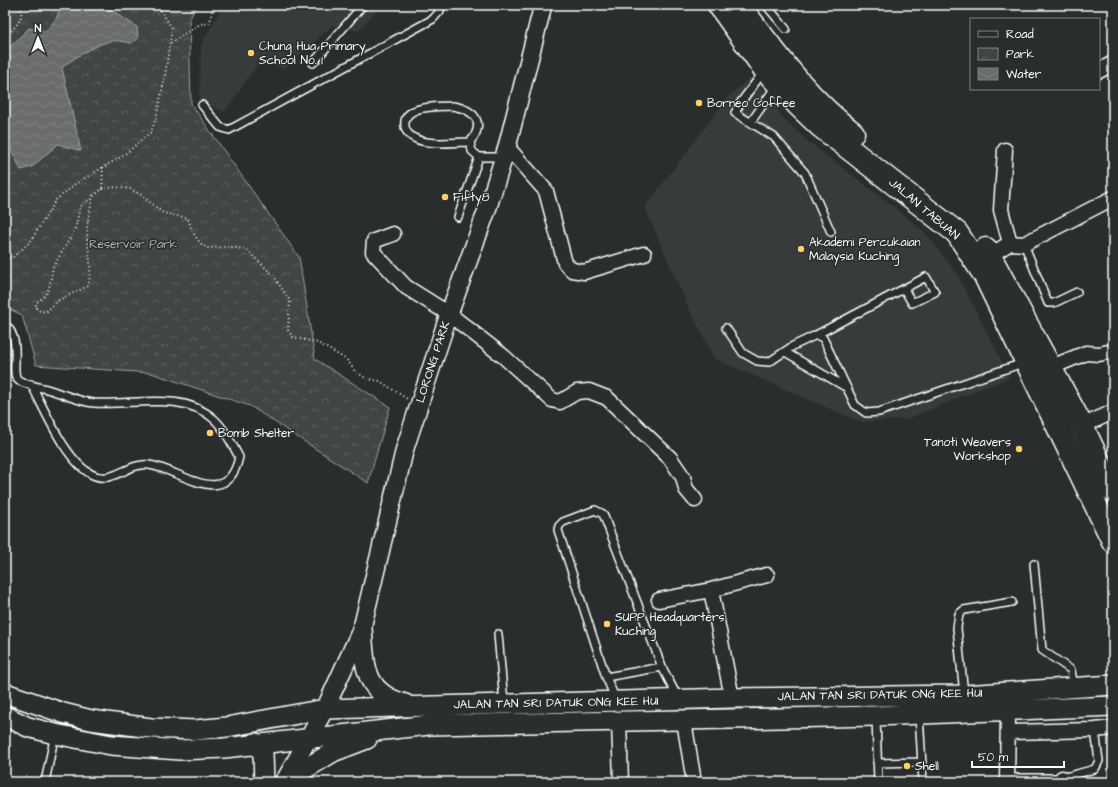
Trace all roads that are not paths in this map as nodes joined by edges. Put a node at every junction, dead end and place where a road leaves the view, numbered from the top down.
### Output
1 (363, 5) edge
2 (441, 5) edge
3 (719, 5) edge
4 (739, 5) edge
5 (766, 5) edge
6 (541, 8) edge
7 (786, 29) dead end
8 (313, 63) dead end
9 (1113, 63) edge
10 (1100, 70) edge
11 (771, 77) junction
12 (202, 105) dead end
13 (751, 122) junction
14 (470, 142) junction
15 (1005, 150) dead end
16 (505, 152) junction
17 (479, 157) junction
18 (1113, 198) edge
19 (458, 217) dead end
20 (831, 232) dead end
21 (393, 234) dead end
22 (1017, 243) junction
23 (644, 254) dead end
24 (991, 255) junction
25 (904, 289) dead end
26 (1078, 292) dead end
27 (449, 314) junction
28 (5, 324) edge
29 (726, 328) dead end
30 (816, 335) junction
31 (1113, 350) edge
32 (785, 352) junction
33 (1025, 362) junction
34 (1049, 368) junction
35 (31, 384) junction
36 (847, 388) junction
37 (1113, 412) edge
38 (1082, 426) junction
39 (1113, 491) edge
40 (695, 500) dead end
41 (1113, 541) edge
42 (1034, 564) dead end
43 (767, 575) dead end
44 (711, 590) junction
45 (659, 600) dead end
46 (1012, 602) dead end
47 (362, 628) junction
48 (498, 634) dead end
49 (662, 668) junction
50 (606, 677) junction
51 (1113, 685) edge
52 (1074, 688) junction
53 (5, 693) edge
54 (964, 695) junction
55 (732, 698) junction
56 (679, 700) junction
57 (617, 702) junction
58 (504, 703) junction
59 (1113, 706) edge
60 (415, 707) junction
61 (326, 709) junction
62 (1008, 712) junction
63 (920, 714) junction
64 (5, 716) edge
65 (876, 716) junction
66 (684, 720) junction
67 (619, 721) junction
68 (429, 725) junction
69 (1113, 728) edge
70 (1095, 730) junction
71 (1008, 732) junction
72 (55, 734) junction
73 (311, 737) junction
74 (255, 743) junction
75 (922, 762) junction
76 (878, 763) junction
77 (1007, 780) edge
78 (1063, 780) edge
79 (284, 781) edge
80 (45, 782) edge
81 (264, 782) edge
82 (621, 782) edge
83 (694, 782) edge
84 (878, 782) edge
85 (923, 782) edge

1 - 8 lane
2 - 12 lane
3 - 11 main road, JALAN TABUAN
4 - 24 main road, JALAN TABUAN
5 - 7 lane
6 - 16 street, LORONG PARK
9 - 10 street
11 - 13 lane
11 - 13 lane
11 - 33 main road, JALAN TABUAN
13 - 20 lane
14 - 14 lane
14 - 17 lane
15 - 22 street
16 - 17 lane
16 - 23 street
16 - 27 street, LORONG PARK
17 - 19 lane
18 - 22 street
21 - 27 street
22 - 24 street
22 - 26 lane
24 - 34 main road, JALAN TABUAN
25 - 30 lane
27 - 40 street
27 - 47 street, LORONG PARK
28 - 35 lane
29 - 32 lane
30 - 32 lane
30 - 36 lane
31 - 34 street
32 - 36 lane
33 - 36 lane
33 - 41 main road, JALAN TABUAN
34 - 38 main road, JALAN TABUAN
35 - 35 lane
37 - 38 street
38 - 39 main road, JALAN TABUAN
42 - 52 lane
43 - 44 street
44 - 45 street
44 - 55 street
46 - 54 lane
47 - 60 main road
47 - 61 street, LORONG PARK
48 - 58 lane
49 - 50 lane
49 - 50 lane
49 - 56 lane
50 - 57 lane
51 - 52 main road, JALAN TAN SRI DATUK ONG KEE HUI
52 - 54 main road, JALAN TAN SRI DATUK ONG KEE HUI
53 - 61 main road, JALAN TAN SRI DATUK ONG KEE HUI
54 - 55 main road, JALAN TAN SRI DATUK ONG KEE HUI
55 - 56 main road, JALAN TAN SRI DATUK ONG KEE HUI
56 - 57 main road, JALAN TAN SRI DATUK ONG KEE HUI
57 - 58 main road, JALAN TAN SRI DATUK ONG KEE HUI
58 - 60 main road, JALAN TAN SRI DATUK ONG KEE HUI
59 - 62 main road, JALAN TAN SRI DATUK ONG KEE HUI
60 - 61 main road, JALAN TAN SRI DATUK ONG KEE HUI
61 - 73 street, LORONG PARK
62 - 63 main road, JALAN TAN SRI DATUK ONG KEE HUI
62 - 71 street
63 - 65 main road, JALAN TAN SRI DATUK ONG KEE HUI
63 - 75 lane
64 - 72 main road, JALAN TAN SRI DATUK ONG KEE HUI
65 - 66 main road, JALAN TAN SRI DATUK ONG KEE HUI
65 - 76 lane
66 - 67 main road, JALAN TAN SRI DATUK ONG KEE HUI
66 - 83 street
67 - 68 main road, JALAN TAN SRI DATUK ONG KEE HUI
67 - 82 street
68 - 73 main road, JALAN TAN SRI DATUK ONG KEE HUI
68 - 79 main road
69 - 70 street
70 - 71 street
70 - 78 lane
71 - 77 street
72 - 74 main road, JALAN TAN SRI DATUK ONG KEE HUI
72 - 80 lane
73 - 74 main road, JALAN TAN SRI DATUK ONG KEE HUI
73 - 79 street, LORONG PARK
74 - 81 main road
75 - 76 lane
75 - 85 lane
76 - 84 lane
77 - 78 lane

